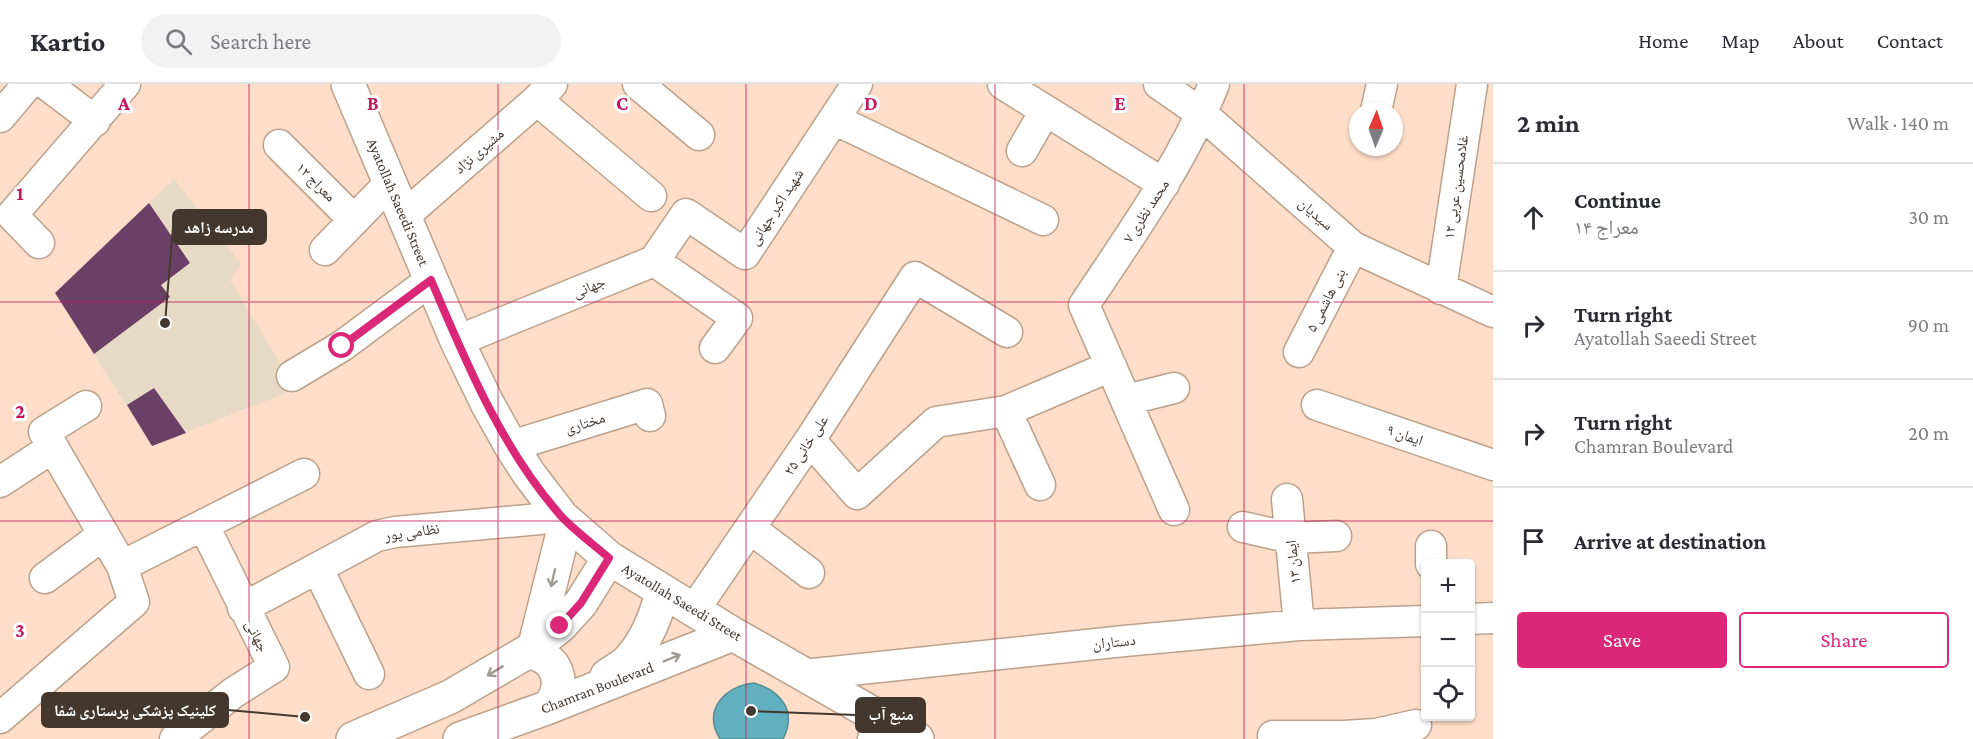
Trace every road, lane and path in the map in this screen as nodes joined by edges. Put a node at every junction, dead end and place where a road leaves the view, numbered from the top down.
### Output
1 (28, 84) edge
2 (46, 84) edge
3 (125, 84) edge
4 (348, 84) edge
5 (638, 84) edge
6 (856, 84) edge
7 (1003, 84) edge
8 (1159, 84) edge
9 (1214, 84) edge
10 (1382, 84) edge
11 (1472, 84) edge
12 (545, 89) edge
13 (1378, 102) edge
14 (1045, 111) junction
15 (1202, 114) junction
16 (0, 117) edge
17 (834, 119) junction
18 (95, 121) junction
19 (699, 135) dead end
20 (279, 145) dead end
21 (1022, 151) dead end
22 (390, 183) junction
23 (1164, 184) junction
24 (651, 196) dead end
25 (404, 216) junction
26 (353, 219) junction
27 (1043, 220) dead end
28 (39, 243) dead end
29 (1353, 248) junction
30 (325, 250) dead end
31 (654, 261) junction
32 (431, 280) junction
33 (1441, 289) junction
34 (1493, 312) edge
35 (1007, 332) dead end
36 (457, 341) junction
37 (715, 348) dead end
38 (1299, 352) dead end
39 (1111, 366) junction
40 (292, 376) dead end
41 (1174, 388) dead end
42 (1126, 400) junction
43 (1317, 405) dead end
44 (86, 406) dead end
45 (1006, 411) junction
46 (650, 416) dead end
47 (810, 440) junction
48 (511, 447) junction
49 (52, 448) junction
50 (1493, 465) edge
51 (304, 474) dead end
52 (0, 482) edge
53 (1031, 482) dead end
54 (1287, 499) dead end
55 (1174, 510) dead end
56 (564, 519) junction
57 (204, 526) junction
58 (1243, 527) dead end
59 (750, 529) junction
60 (103, 535) junction
61 (1336, 536) dead end
62 (1291, 538) junction
63 (609, 558) junction
64 (122, 566) junction
65 (318, 569) junction
66 (809, 573) dead end
67 (45, 578) dead end
68 (662, 591) junction
69 (243, 608) junction
70 (694, 610) junction
71 (1493, 618) edge
72 (1475, 620) edge
73 (1421, 621) edge
74 (1299, 625) junction
75 (733, 634) junction
76 (531, 649) junction
77 (369, 674) dead end
78 (804, 675) junction
79 (581, 695) junction
80 (549, 707) junction
81 (0, 718) edge
82 (1416, 725) dead end
83 (896, 735) edge
84 (174, 739) edge
85 (353, 739) edge
86 (460, 739) edge
87 (1274, 739) edge

1 - 16 street
2 - 18 street
3 - 18 street
4 - 22 main road, Ayatollah Saeedi Street
5 - 19 street
6 - 17 street, شهید اکبر جهانی
7 - 14 street
8 - 15 street, سیدیان
9 - 15 street, محمد نظری ۷
10 - 13 street
11 - 33 street, غلامحسین عربی ۱۲
12 - 24 street
12 - 25 street, مشیری نژاد
14 - 21 street
14 - 23 street
15 - 23 street, محمد نظری ۷
15 - 29 street, سیدیان
17 - 27 street
17 - 31 street, شهید اکبر جهانی
18 - 28 street
20 - 26 street, معراج ۱۲
22 - 25 main road, Ayatollah Saeedi Street
22 - 26 street
23 - 39 street, محمد نظری ۷
25 - 32 main road, Ayatollah Saeedi Street
26 - 30 street
29 - 33 street, سیدیان
29 - 38 street, بنی هاشمی ۵
31 - 36 street, جهانی
31 - 37 street
32 - 36 main road, Ayatollah Saeedi Street
32 - 40 street
33 - 34 street, سیدیان
35 - 47 street, علی خانی ۲۵
36 - 48 main road, Ayatollah Saeedi Street
39 - 42 street
39 - 45 street
41 - 42 street
42 - 55 street
43 - 50 street, ایمان ۹
44 - 49 street
45 - 47 street
45 - 53 street
46 - 48 street, مختاری
47 - 59 street, علی خانی ۲۵
48 - 56 main road, Ayatollah Saeedi Street
49 - 52 street
49 - 60 street
51 - 57 street
54 - 62 street, ایمان ۱۳
56 - 63 main road, Ayatollah Saeedi Street
56 - 65 street, نظامی پور
56 -> 76 main road
57 - 64 street
57 - 69 street, جهانی
58 - 62 street
59 - 66 street
59 - 70 street, علی خانی ۲۵
60 - 64 street
60 - 67 street
61 - 62 street
62 - 74 street, ایمان ۱۳
63 - 68 main road, Ayatollah Saeedi Street
63 - 76 main road
64 - 81 street
65 - 69 street, نظامی پور
65 - 77 street
68 - 70 main road, Ayatollah Saeedi Street
68 - 79 main road
69 - 84 street, جهانی
70 - 75 main road, Ayatollah Saeedi Street
71 - 72 street
73 - 74 street, دستاران
74 - 78 street, دستاران
75 - 78 main road, Ayatollah Saeedi Street
79 -> 75 main road, Chamran Boulevard
76 - 80 main road
76 -> 85 main road
78 - 83 main road, Ayatollah Saeedi Street
79 - 80 main road, Chamran Boulevard
80 - 86 main road, Chamran Boulevard
82 - 87 street

